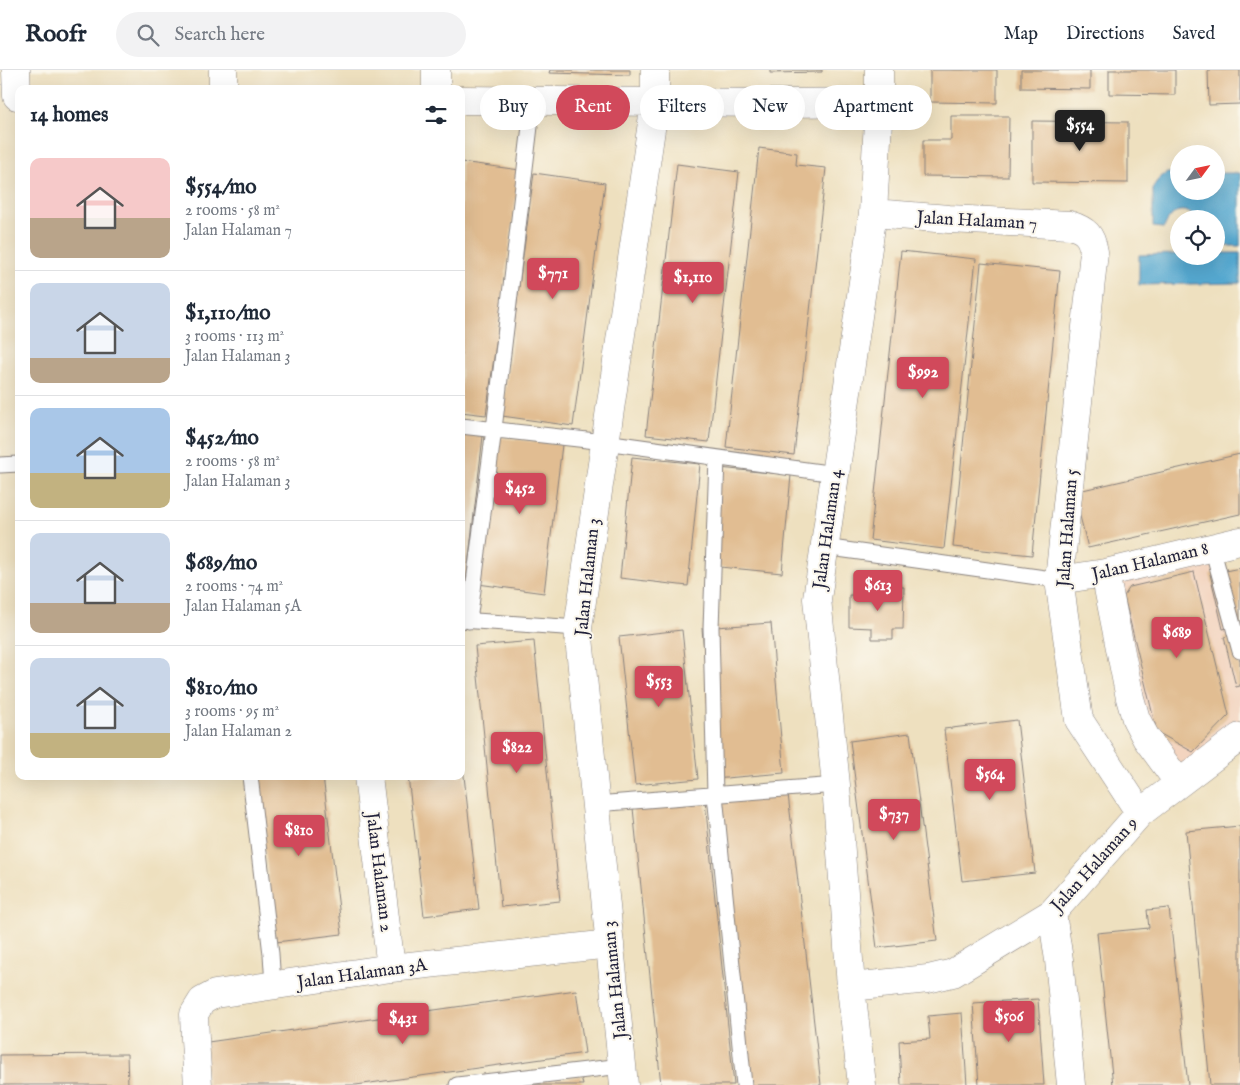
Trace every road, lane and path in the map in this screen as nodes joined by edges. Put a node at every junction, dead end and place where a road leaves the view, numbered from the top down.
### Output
1 (223, 70) edge
2 (436, 70) edge
3 (655, 70) edge
4 (879, 70) edge
5 (223, 85) edge
6 (436, 85) edge
7 (655, 85) edge
8 (879, 85) edge
9 (465, 100) edge
10 (480, 100) edge
11 (546, 101) edge
12 (640, 102) edge
13 (724, 103) edge
14 (815, 103) edge
15 (530, 130) edge
16 (651, 130) edge
17 (877, 130) edge
18 (873, 213) junction
19 (1081, 228) joint
20 (465, 426) edge
21 (494, 430) junction
22 (605, 442) junction
23 (717, 458) junction
24 (15, 464) edge
25 (0, 465) edge
26 (835, 474) junction
27 (1240, 541) edge
28 (824, 547) junction
29 (1212, 547) junction
30 (1105, 574) junction
31 (1059, 580) junction
32 (465, 621) edge
33 (578, 628) junction
34 (1240, 651) edge
35 (1240, 737) edge
36 (250, 780) edge
37 (368, 780) edge
38 (1178, 783) junction
39 (836, 785) junction
40 (716, 795) junction
41 (596, 804) junction
42 (1140, 813) junction
43 (1052, 913) junction
44 (610, 944) junction
45 (391, 968) junction
46 (273, 985) junction
47 (851, 987) junction
48 (623, 1075) edge
49 (198, 1085) edge
50 (457, 1085) edge
51 (744, 1085) edge
52 (862, 1085) edge
53 (1071, 1085) edge

1 - 5 street
2 - 6 street
3 - 7 street, Jalan Halaman 3
4 - 8 street, Jalan Halaman 4
9 - 10 street
11 - 12 street
13 - 14 street
15 - 21 lane
16 - 22 street, Jalan Halaman 3
17 - 18 street, Jalan Halaman 4
18 - 19 street, Jalan Halaman 7
18 - 26 street, Jalan Halaman 4
19 - 31 street, Jalan Halaman 5
20 - 21 lane
21 - 22 lane
21 - 32 lane
22 - 23 lane
22 - 33 street, Jalan Halaman 3
23 - 26 lane
23 - 40 lane
24 - 25 lane
26 - 28 street, Jalan Halaman 4
27 - 29 street, Jalan Halaman 8
28 - 31 lane
28 - 39 street, Jalan Halaman 4
29 - 30 street, Jalan Halaman 8
29 - 34 lane
30 - 31 street, Jalan Halaman 8
30 - 38 street
31 - 42 street, Jalan Halaman 5
32 - 33 lane
33 - 41 street, Jalan Halaman 3
35 - 38 street, Jalan Halaman 9
36 - 46 lane
37 - 45 street, Jalan Halaman 2
38 - 42 street, Jalan Halaman 9
39 - 40 lane
39 - 47 street, Jalan Halaman 4
40 - 41 lane
40 - 51 lane
41 - 44 street, Jalan Halaman 3
42 - 43 street, Jalan Halaman 9
43 - 47 street, Jalan Halaman 9
43 - 53 street
44 - 45 street, Jalan Halaman 3A
44 - 48 street, Jalan Halaman 3
45 - 46 street, Jalan Halaman 3A
46 - 49 street, Jalan Halaman 3A
47 - 52 street, Jalan Halaman 4
48 - 50 lane

